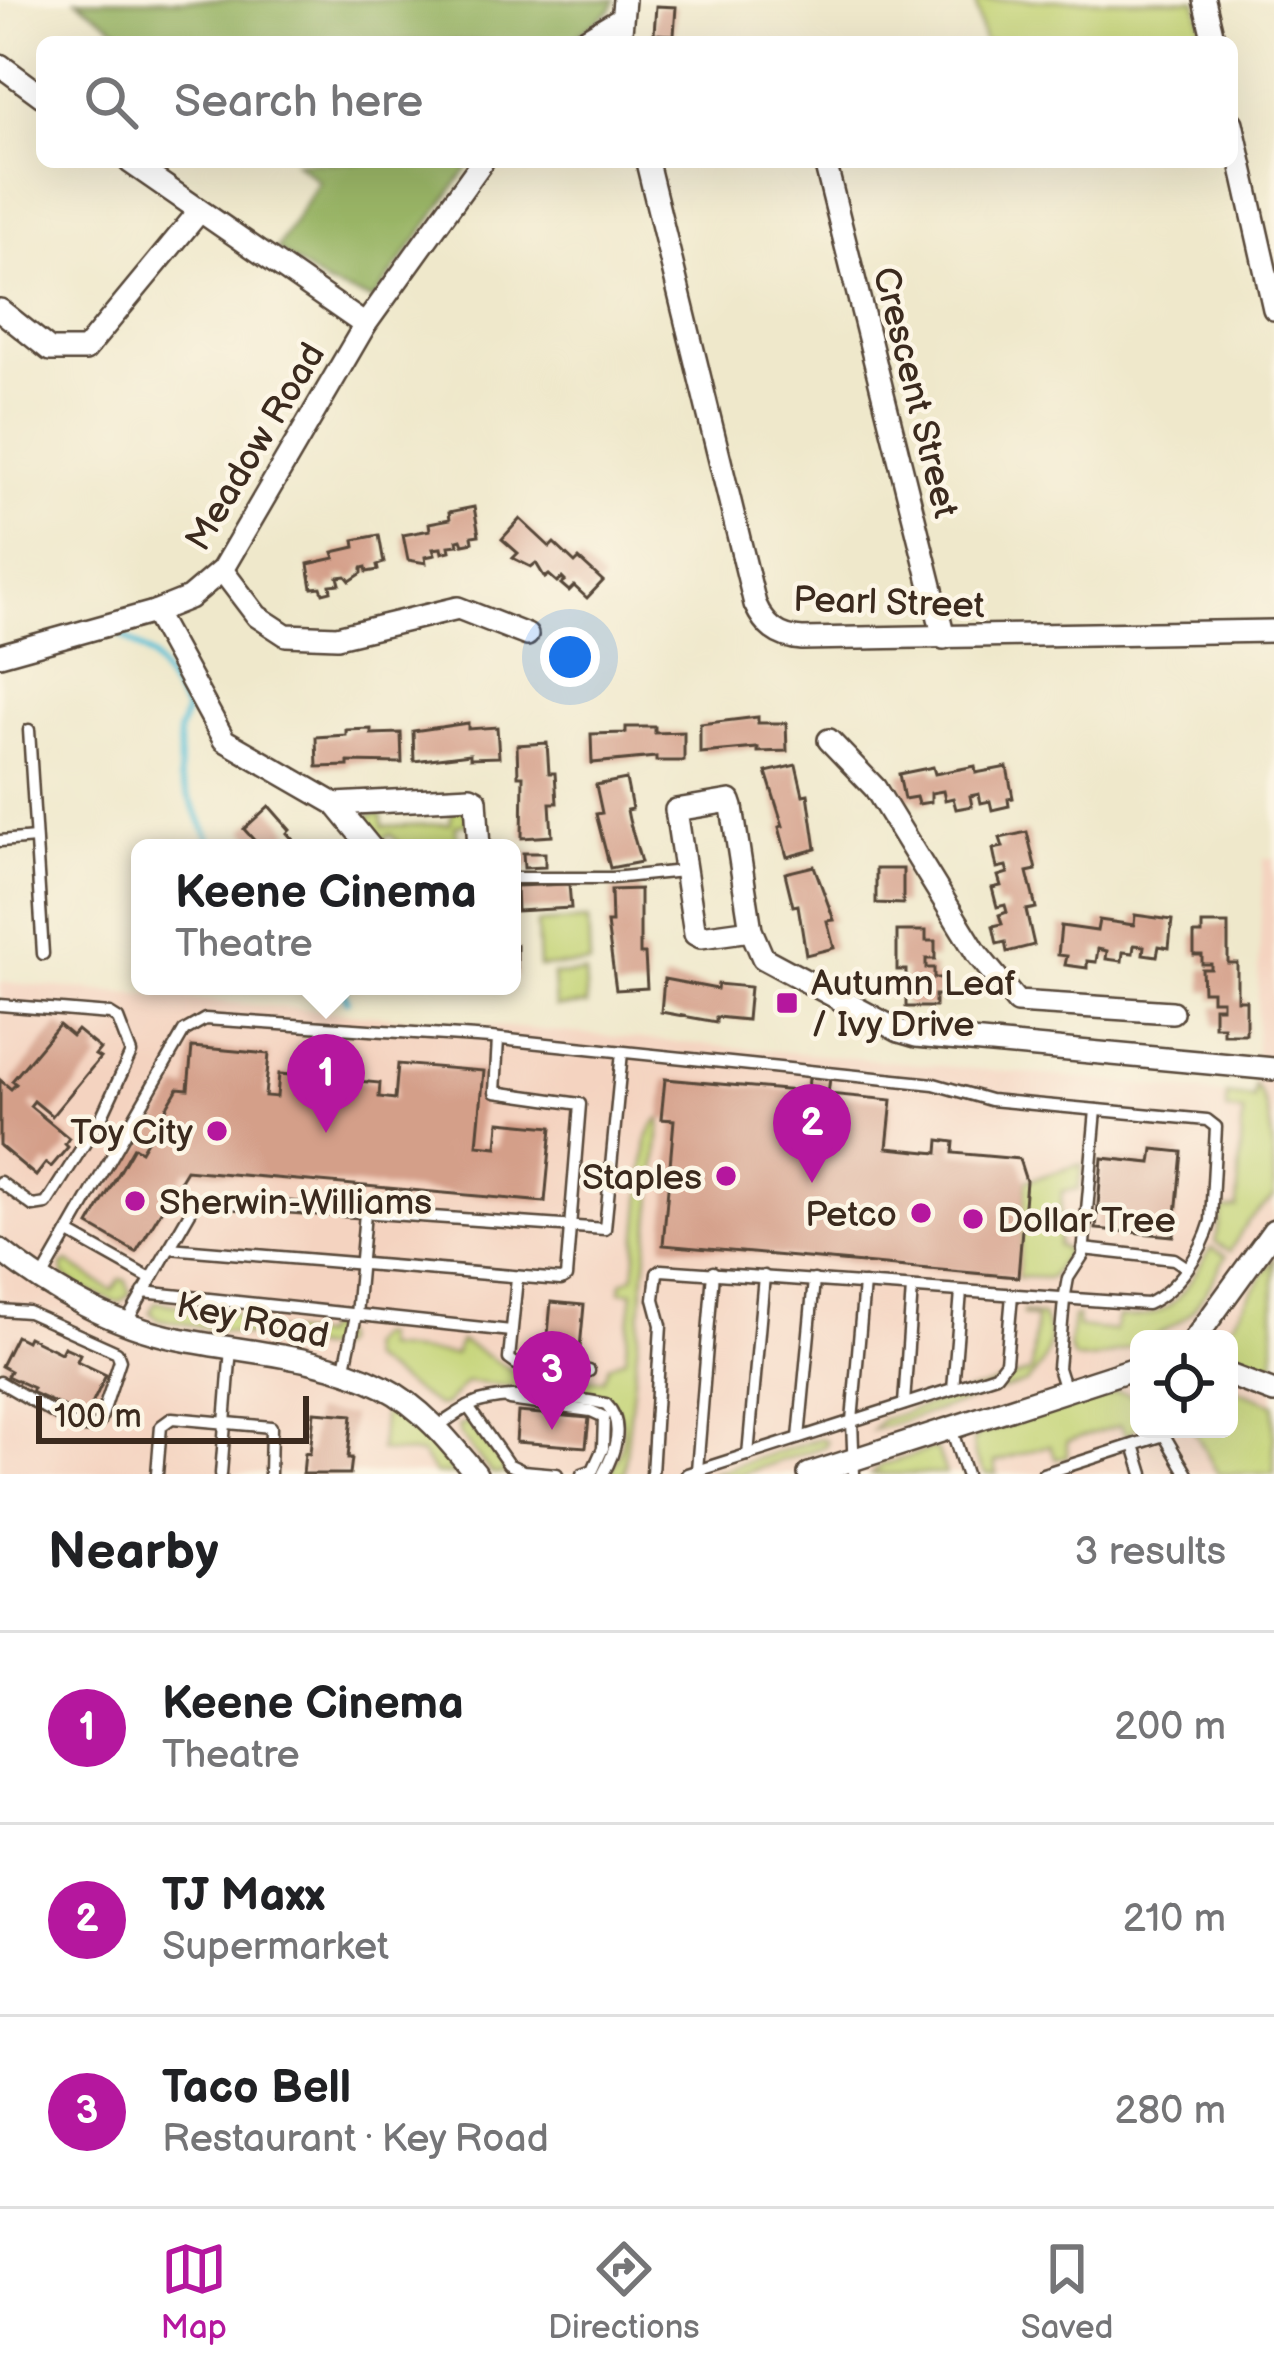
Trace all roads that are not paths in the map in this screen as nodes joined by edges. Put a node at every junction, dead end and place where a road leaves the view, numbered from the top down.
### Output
1 (1204, 0) edge
2 (622, 9) edge
3 (588, 36) edge
4 (1213, 36) edge
5 (0, 65) edge
6 (36, 92) edge
7 (1238, 150) edge
8 (138, 168) edge
9 (478, 168) edge
10 (648, 168) edge
11 (826, 168) edge
12 (198, 213) junction
13 (1274, 309) edge
14 (0, 310) edge
15 (365, 325) junction
16 (222, 570) junction
17 (154, 612) junction
18 (1274, 632) edge
19 (527, 635) dead end
20 (944, 638) junction
21 (0, 655) edge
22 (29, 730) dead end
23 (829, 740) dead end
24 (335, 804) junction
25 (35, 838) junction
26 (364, 839) edge
27 (479, 839) edge
28 (0, 841) edge
29 (683, 871) junction
30 (521, 878) edge
31 (751, 930) junction
32 (44, 954) dead end
33 (1017, 1002) junction
34 (0, 1005) edge
35 (1172, 1012) dead end
36 (498, 1039) junction
37 (1016, 1046) junction
38 (622, 1052) junction
39 (1274, 1070) edge
40 (1096, 1110) junction
41 (0, 1182) edge
42 (365, 1213) junction
43 (571, 1228) junction
44 (1274, 1230) edge
45 (68, 1232) junction
46 (169, 1248) junction
47 (0, 1250) edge
48 (1083, 1250) junction
49 (361, 1265) junction
50 (1186, 1267) junction
51 (713, 1273) junction
52 (764, 1276) junction
53 (517, 1278) junction
54 (151, 1280) junction
55 (814, 1280) junction
56 (864, 1284) junction
57 (51, 1286) junction
58 (912, 1288) junction
59 (143, 1292) junction
60 (961, 1292) junction
61 (1012, 1295) junction
62 (1064, 1300) junction
63 (0, 1310) edge
64 (356, 1316) junction
65 (44, 1318) junction
66 (125, 1323) junction
67 (1202, 1330) edge
68 (511, 1331) junction
69 (231, 1348) junction
70 (1130, 1370) edge
71 (590, 1371) dead end
72 (344, 1372) junction
73 (1238, 1379) edge
74 (0, 1382) edge
75 (953, 1389) junction
76 (1065, 1390) junction
77 (1274, 1392) edge
78 (509, 1400) junction
79 (904, 1405) junction
80 (467, 1407) junction
81 (852, 1421) junction
82 (225, 1422) junction
83 (436, 1427) junction
84 (951, 1428) junction
85 (799, 1438) junction
86 (1150, 1438) edge
87 (1166, 1438) edge
88 (1134, 1445) junction
89 (748, 1455) junction
90 (853, 1467) edge
91 (1086, 1467) edge
92 (692, 1472) edge
93 (157, 1474) edge
94 (221, 1474) edge
95 (270, 1474) edge
96 (476, 1474) edge
97 (557, 1474) edge
98 (582, 1474) edge
99 (603, 1474) edge
100 (652, 1474) edge
101 (809, 1474) edge
102 (966, 1474) edge
103 (1043, 1474) edge
104 (1142, 1474) edge
105 (1187, 1474) edge

1 - 4 street
2 - 3 street
5 - 6 street
7 - 13 street
8 - 12 street
9 - 15 street, Meadow Road
10 - 20 street, Pearl Street
11 - 20 street, Crescent Street
12 - 14 street
12 - 15 street
15 - 16 street, Meadow Road
16 - 17 street, Meadow Road
16 - 19 street
17 - 21 street, Meadow Road
17 - 24 street
18 - 20 street, Pearl Street
22 - 25 lane
23 - 33 street
24 - 26 street
24 - 27 street
25 - 28 lane
25 - 32 lane
29 - 30 lane
29 - 31 street
29 - 31 street
31 - 37 street
33 - 35 street
33 - 37 street
34 - 41 lane
36 - 38 lane
36 - 43 lane
36 - 45 lane
37 - 39 street
38 - 40 lane
38 - 43 lane
40 - 48 lane
40 - 50 lane
42 - 43 lane
42 - 46 lane
42 - 49 lane
43 - 53 lane
44 - 67 street
45 - 54 lane
45 - 57 lane
46 - 49 lane
46 - 54 lane
47 - 57 street, Key Road
48 - 50 lane
48 - 62 lane
49 - 53 lane
49 - 64 lane
50 - 62 lane
51 - 52 lane
51 - 92 lane
51 - 100 lane
52 - 55 lane
52 - 89 lane
53 - 68 lane
54 - 59 lane
55 - 56 lane
55 - 85 lane
56 - 58 lane
56 - 81 lane
57 - 65 lane
57 - 66 street, Key Road
58 - 60 lane
58 - 79 lane
59 - 64 lane
59 - 66 lane
60 - 61 lane
60 - 75 lane
61 - 62 lane
61 - 75 lane
62 - 76 lane
63 - 65 lane
64 - 68 lane
64 - 72 lane
65 - 74 lane
66 - 69 street, Key Road
68 - 71 lane
69 - 72 street, Key Road
69 - 82 lane
70 - 76 street
72 - 83 street, Key Road
73 - 77 street
75 - 79 lane
76 - 84 street
78 - 80 lane
78 - 98 lane
78 - 99 lane
79 - 81 lane
80 - 83 lane
80 - 97 lane
81 - 85 lane
81 - 90 lane
82 - 93 lane
82 - 94 lane
82 - 95 lane
83 - 96 street, Key Road
84 - 90 street
84 - 102 lane
85 - 89 lane
86 - 88 lane
87 - 105 lane
88 - 91 lane
88 - 104 lane
89 - 92 lane
90 - 101 street
91 - 103 lane

